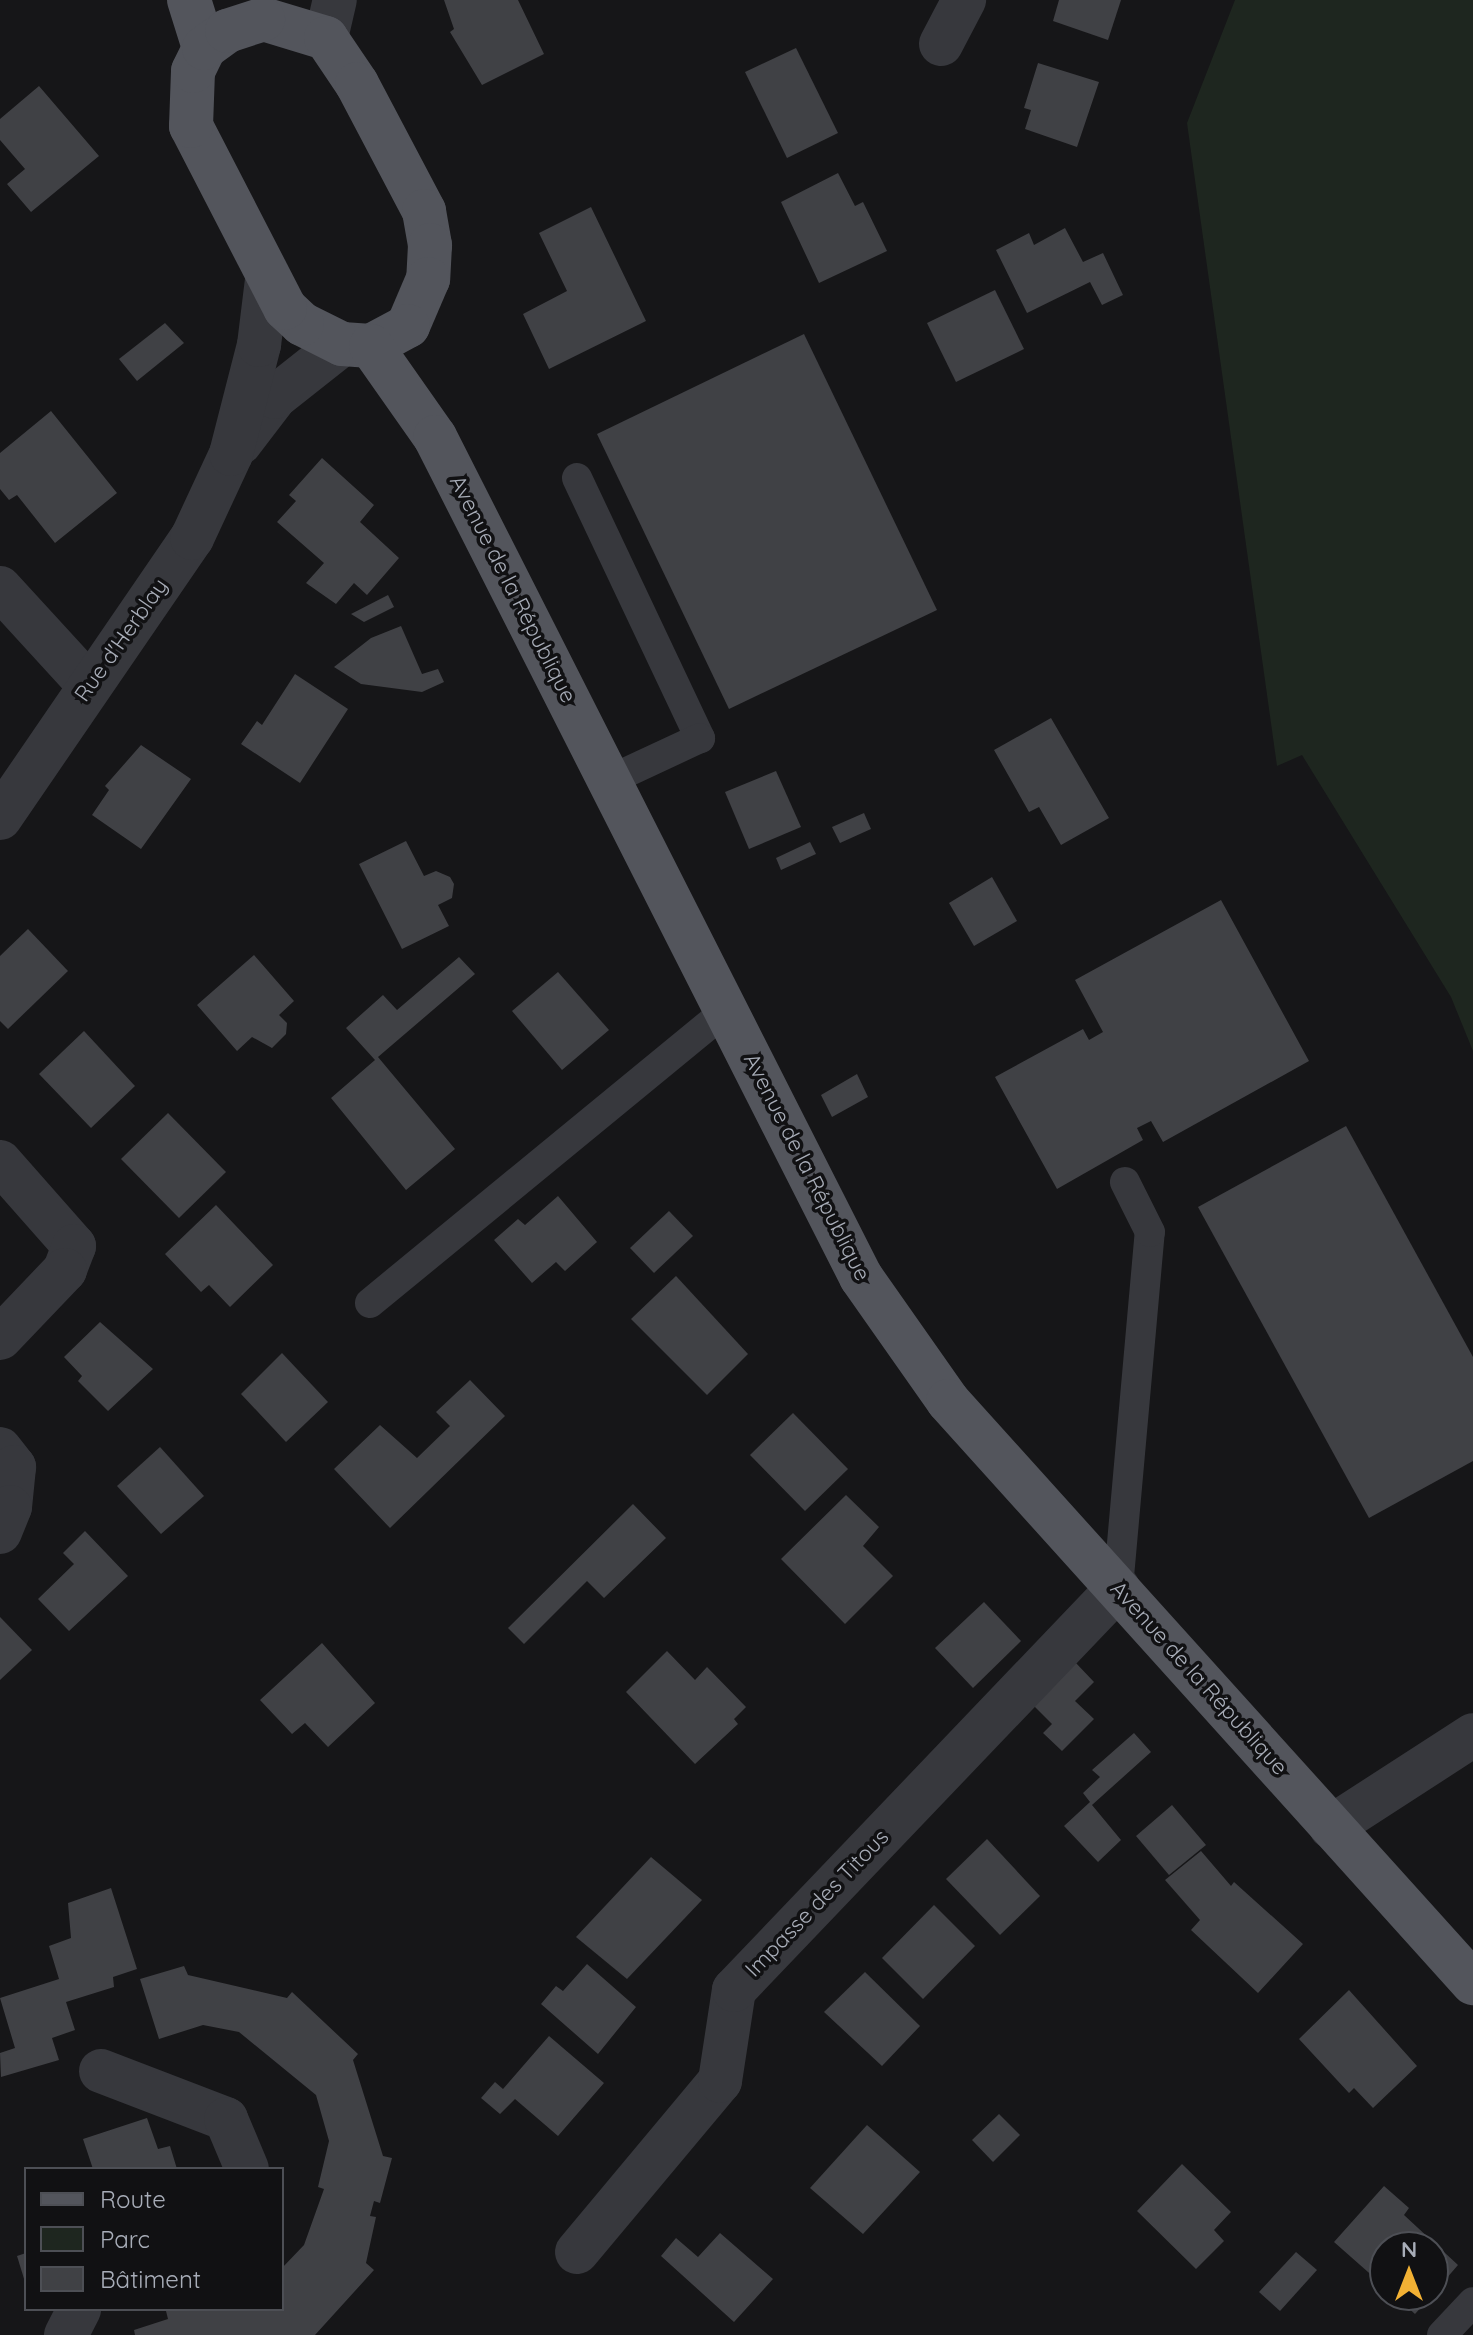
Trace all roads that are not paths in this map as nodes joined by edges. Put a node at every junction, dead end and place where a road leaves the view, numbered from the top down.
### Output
1 (189, 0) edge
2 (964, 0) edge
3 (253, 9) edge
4 (331, 19) edge
5 (941, 44) dead end
6 (204, 48) junction
7 (267, 280) junction
8 (374, 339) junction
9 (231, 454) junction
10 (577, 478) dead end
11 (0, 588) edge
12 (89, 685) junction
13 (610, 780) junction
14 (0, 818) edge
15 (727, 1010) junction
16 (0, 1162) edge
17 (1125, 1182) dead end
18 (370, 1303) dead end
19 (0, 1338) edge
20 (0, 1449) edge
21 (0, 1532) edge
22 (1118, 1588) junction
23 (1473, 1735) edge
24 (1331, 1827) junction
25 (1473, 1983) edge
26 (101, 2071) dead end
27 (246, 2167) edge
28 (577, 2252) dead end
29 (1473, 2302) edge
30 (78, 2311) edge
31 (66, 2335) edge
32 (1442, 2335) edge

1 - 6 main road
2 - 5 street
3 - 4 main road
3 - 6 main road
4 - 8 main road
6 - 7 main road
7 - 8 main road
7 - 9 street
8 - 9 street
8 - 13 main road, Avenue de la République
9 - 12 street, Rue d'Herblay
10 - 13 lane
11 - 12 street
12 - 14 street, Rue d'Herblay
13 - 15 main road, Avenue de la République
15 - 18 lane
15 - 22 main road, Avenue de la République
16 - 19 street
17 - 22 lane
20 - 21 street
22 - 24 main road, Avenue de la République
22 - 28 street, Impasse des Titous
23 - 24 street
24 - 25 main road, Avenue de la République
26 - 27 street
29 - 32 lane
30 - 31 street

